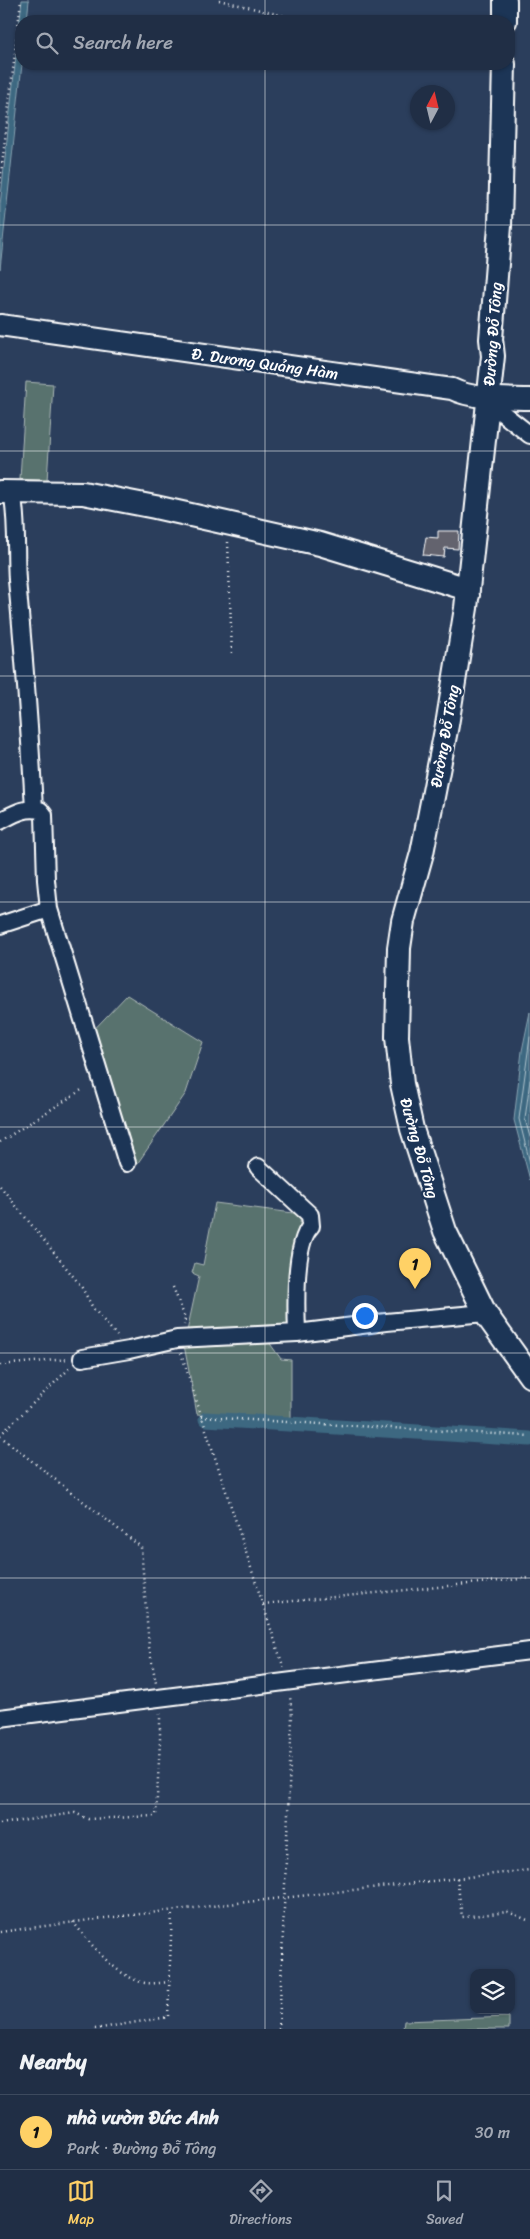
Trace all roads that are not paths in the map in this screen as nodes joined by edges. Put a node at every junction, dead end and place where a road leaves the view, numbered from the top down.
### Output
1 (506, 0) edge
2 (505, 15) edge
3 (504, 70) edge
4 (0, 325) edge
5 (488, 399) junction
6 (530, 400) edge
7 (530, 435) edge
8 (6, 492) edge
9 (468, 595) junction
10 (34, 809) junction
11 (0, 821) edge
12 (49, 909) junction
13 (0, 925) edge
14 (127, 1163) dead end
15 (258, 1167) dead end
16 (485, 1313) junction
17 (296, 1333) junction
18 (82, 1358) road end
19 (530, 1376) edge
20 (530, 1651) edge
21 (0, 1718) edge

1 - 2 main road
3 - 5 main road, Đường Đỗ Tông
4 - 5 street, Đ. Dương Quảng Hàm
5 - 6 street, Đ. Dương Quảng Hàm
5 - 7 street
5 - 9 main road, Đường Đỗ Tông
8 - 9 main road
8 - 10 street
9 - 16 main road, Đường Đỗ Tông
10 - 11 street
10 - 12 street
12 - 13 street
12 - 14 street
15 - 17 street
16 - 17 street
16 - 19 main road, Đường Đỗ Tông
17 - 18 street
20 - 21 street

